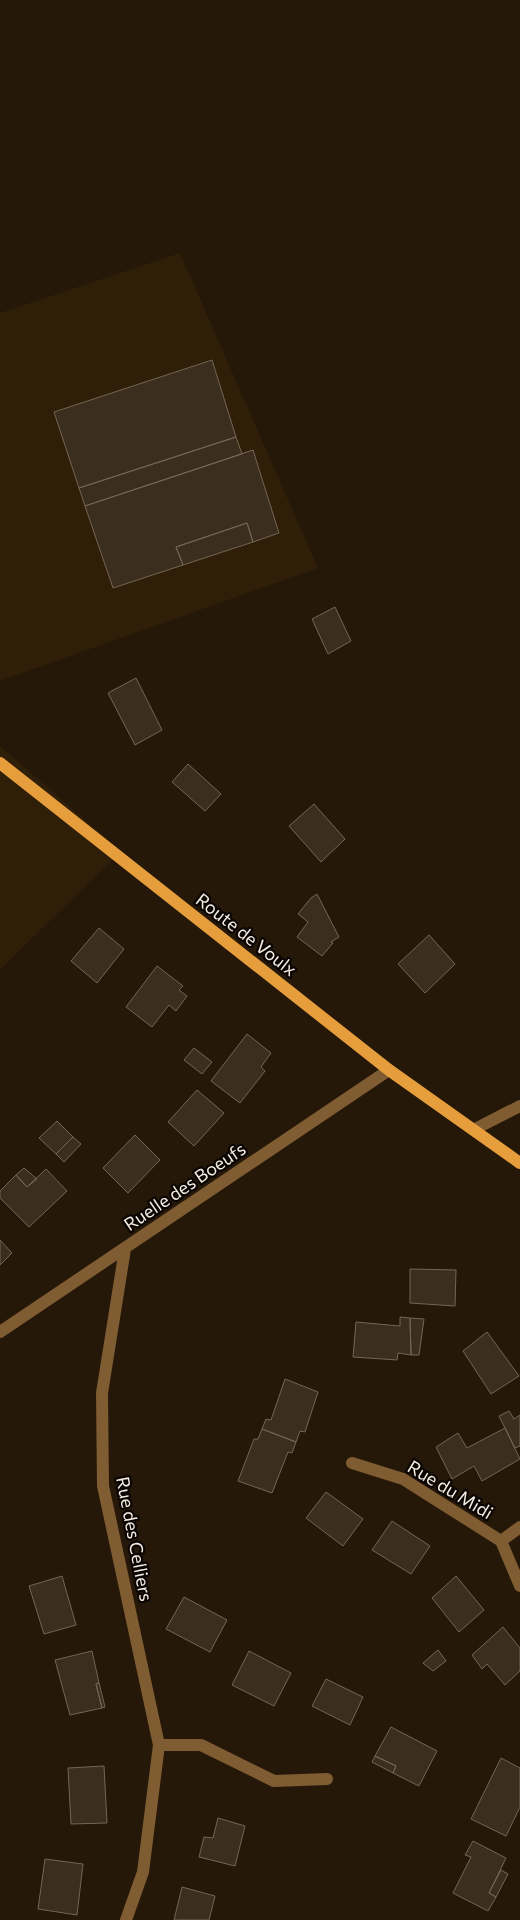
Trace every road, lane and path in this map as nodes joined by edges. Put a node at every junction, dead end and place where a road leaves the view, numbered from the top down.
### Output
1 (0, 763) edge
2 (389, 1070) junction
3 (520, 1106) edge
4 (475, 1129) junction
5 (520, 1163) edge
6 (125, 1249) junction
7 (0, 1332) edge
8 (352, 1463) dead end
9 (520, 1527) edge
10 (501, 1540) junction
11 (520, 1586) edge
12 (159, 1745) junction
13 (327, 1779) dead end
14 (126, 1920) edge

1 - 2 main road, Route de Voulx
2 - 4 main road, Route de Voulx
2 - 6 street, Ruelle des Boeufs
3 - 4 street
4 - 5 main road, Route de Voulx
6 - 7 street, Ruelle des Boeufs
6 - 12 street, Rue des Celliers
8 - 10 street, Rue du Midi
9 - 10 street, Rue du Midi
10 - 11 street, Rue du Midi
12 - 13 street
12 - 14 street, Rue des Celliers

